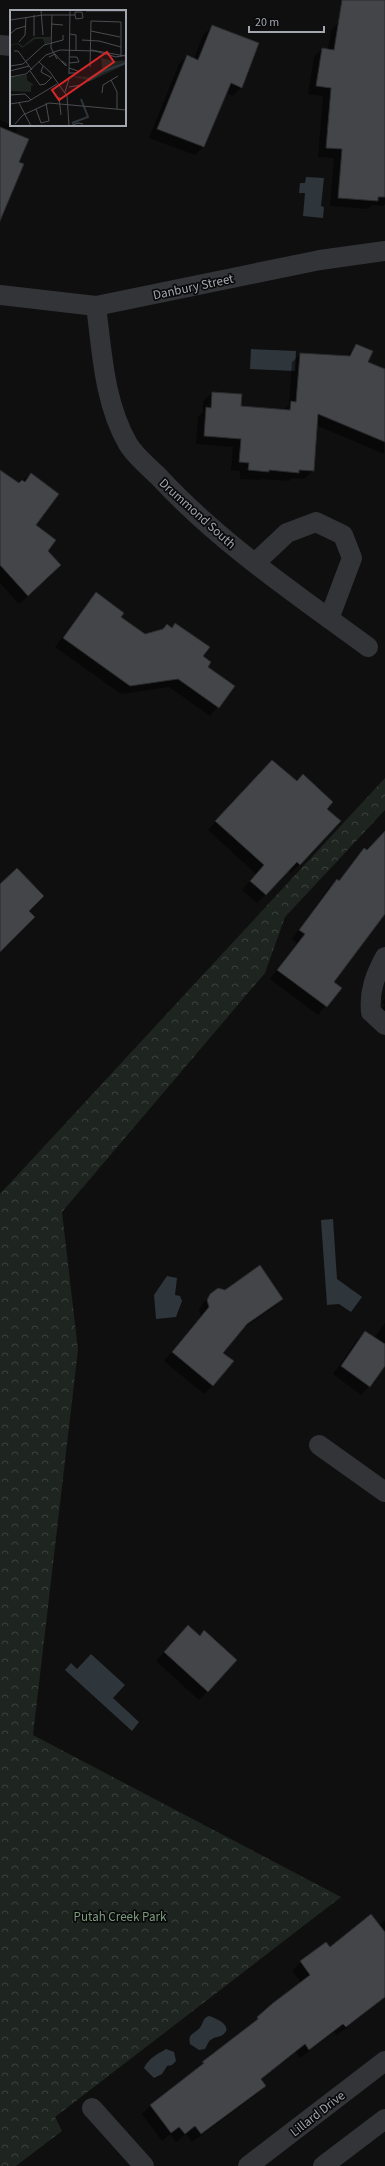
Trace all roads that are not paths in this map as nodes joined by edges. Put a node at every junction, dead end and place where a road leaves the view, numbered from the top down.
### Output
1 (0, 45) edge
2 (10, 46) edge
3 (385, 251) edge
4 (0, 296) edge
5 (96, 306) junction
6 (255, 563) junction
7 (329, 619) junction
8 (368, 647) dead end
9 (385, 957) edge
10 (385, 1025) edge
11 (319, 1445) dead end
12 (385, 1492) edge
13 (385, 2061) edge
14 (92, 2108) dead end
15 (385, 2119) edge
16 (144, 2166) edge
17 (248, 2166) edge
18 (323, 2166) edge

1 - 2 street
3 - 5 street, Danbury Street
4 - 5 street, Danbury Street
5 - 6 street, Drummond South
6 - 7 street, Drummond South
6 - 7 street
7 - 8 street, Drummond South
9 - 10 street
11 - 12 street
13 - 17 street, Lillard Drive
14 - 16 street
15 - 18 street

